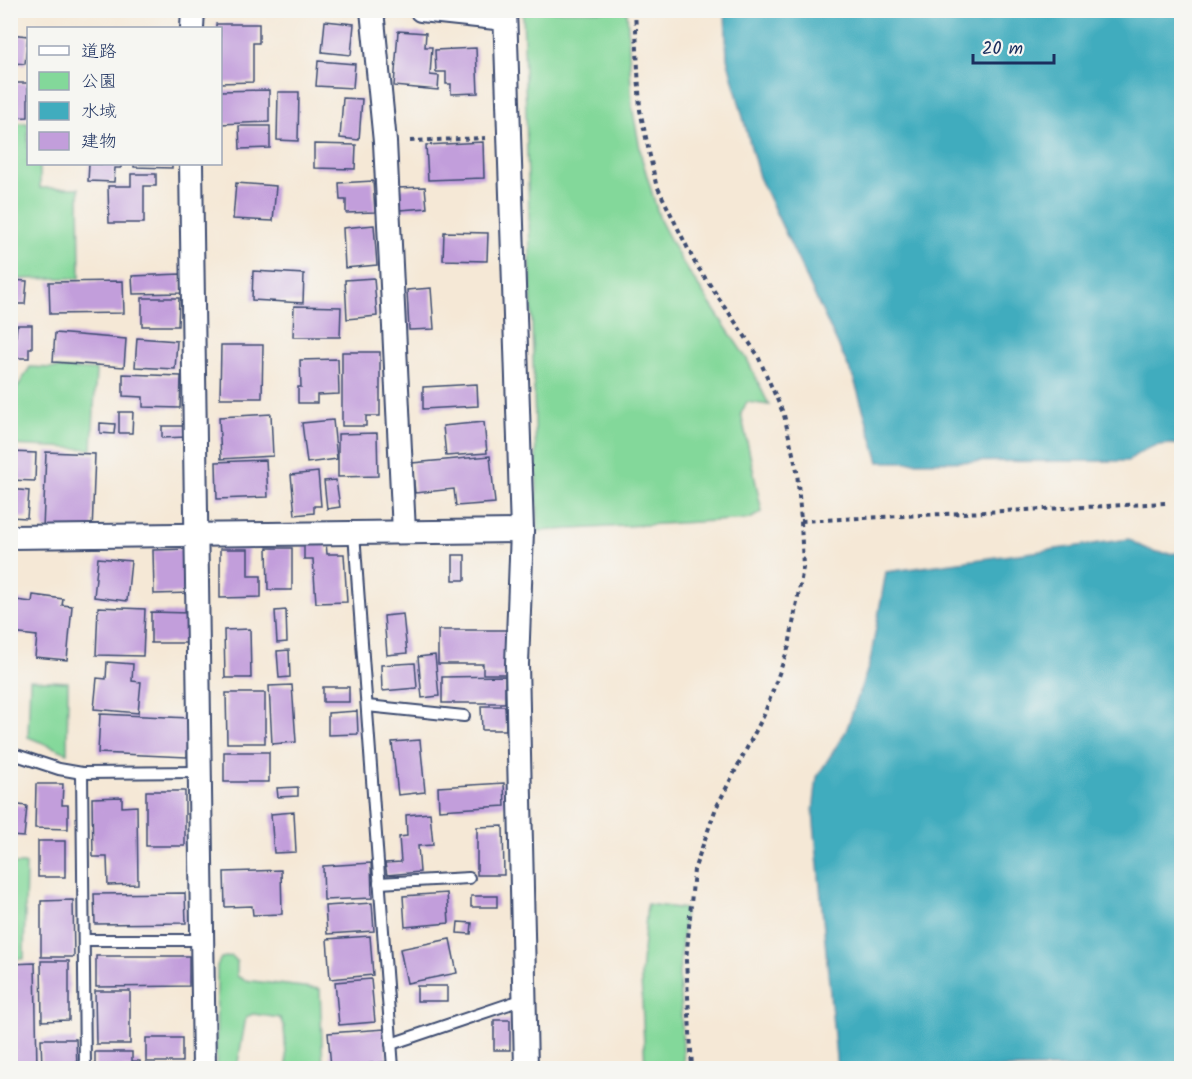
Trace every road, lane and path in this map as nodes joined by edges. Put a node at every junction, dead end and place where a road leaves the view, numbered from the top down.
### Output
1 (193, 10) edge
2 (372, 10) edge
3 (421, 10) edge
4 (635, 10) edge
5 (505, 15) edge
6 (192, 27) edge
7 (489, 138) dead end
8 (385, 142) junction
9 (191, 165) edge
10 (1167, 502) dead end
11 (801, 521) junction
12 (522, 531) junction
13 (404, 532) junction
14 (354, 533) junction
15 (196, 535) junction
16 (10, 537) edge
17 (366, 706) junction
18 (464, 716) dead end
19 (10, 753) edge
20 (200, 772) junction
21 (82, 773) junction
22 (469, 878) dead end
23 (379, 883) junction
24 (84, 940) junction
25 (202, 940) junction
26 (524, 999) junction
27 (391, 1044) junction
28 (85, 1068) edge
29 (204, 1068) edge
30 (393, 1068) edge
31 (525, 1068) edge
32 (692, 1068) edge

1 - 6 street
2 - 8 street
3 - 5 street
4 - 11 path
5 - 12 street
7 - 8 path
8 - 13 street
9 - 15 street
10 - 11 path
11 - 32 path
12 - 13 street
12 - 26 street
13 - 14 street
14 - 15 street
14 - 17 lane
15 - 16 street
15 - 20 street
17 - 18 lane
17 - 23 lane
19 - 21 lane
20 - 21 lane
20 - 25 street
21 - 24 lane
22 - 23 lane
23 - 27 lane
24 - 25 lane
24 - 28 lane
25 - 29 street
26 - 27 lane
26 - 31 street
27 - 30 lane

